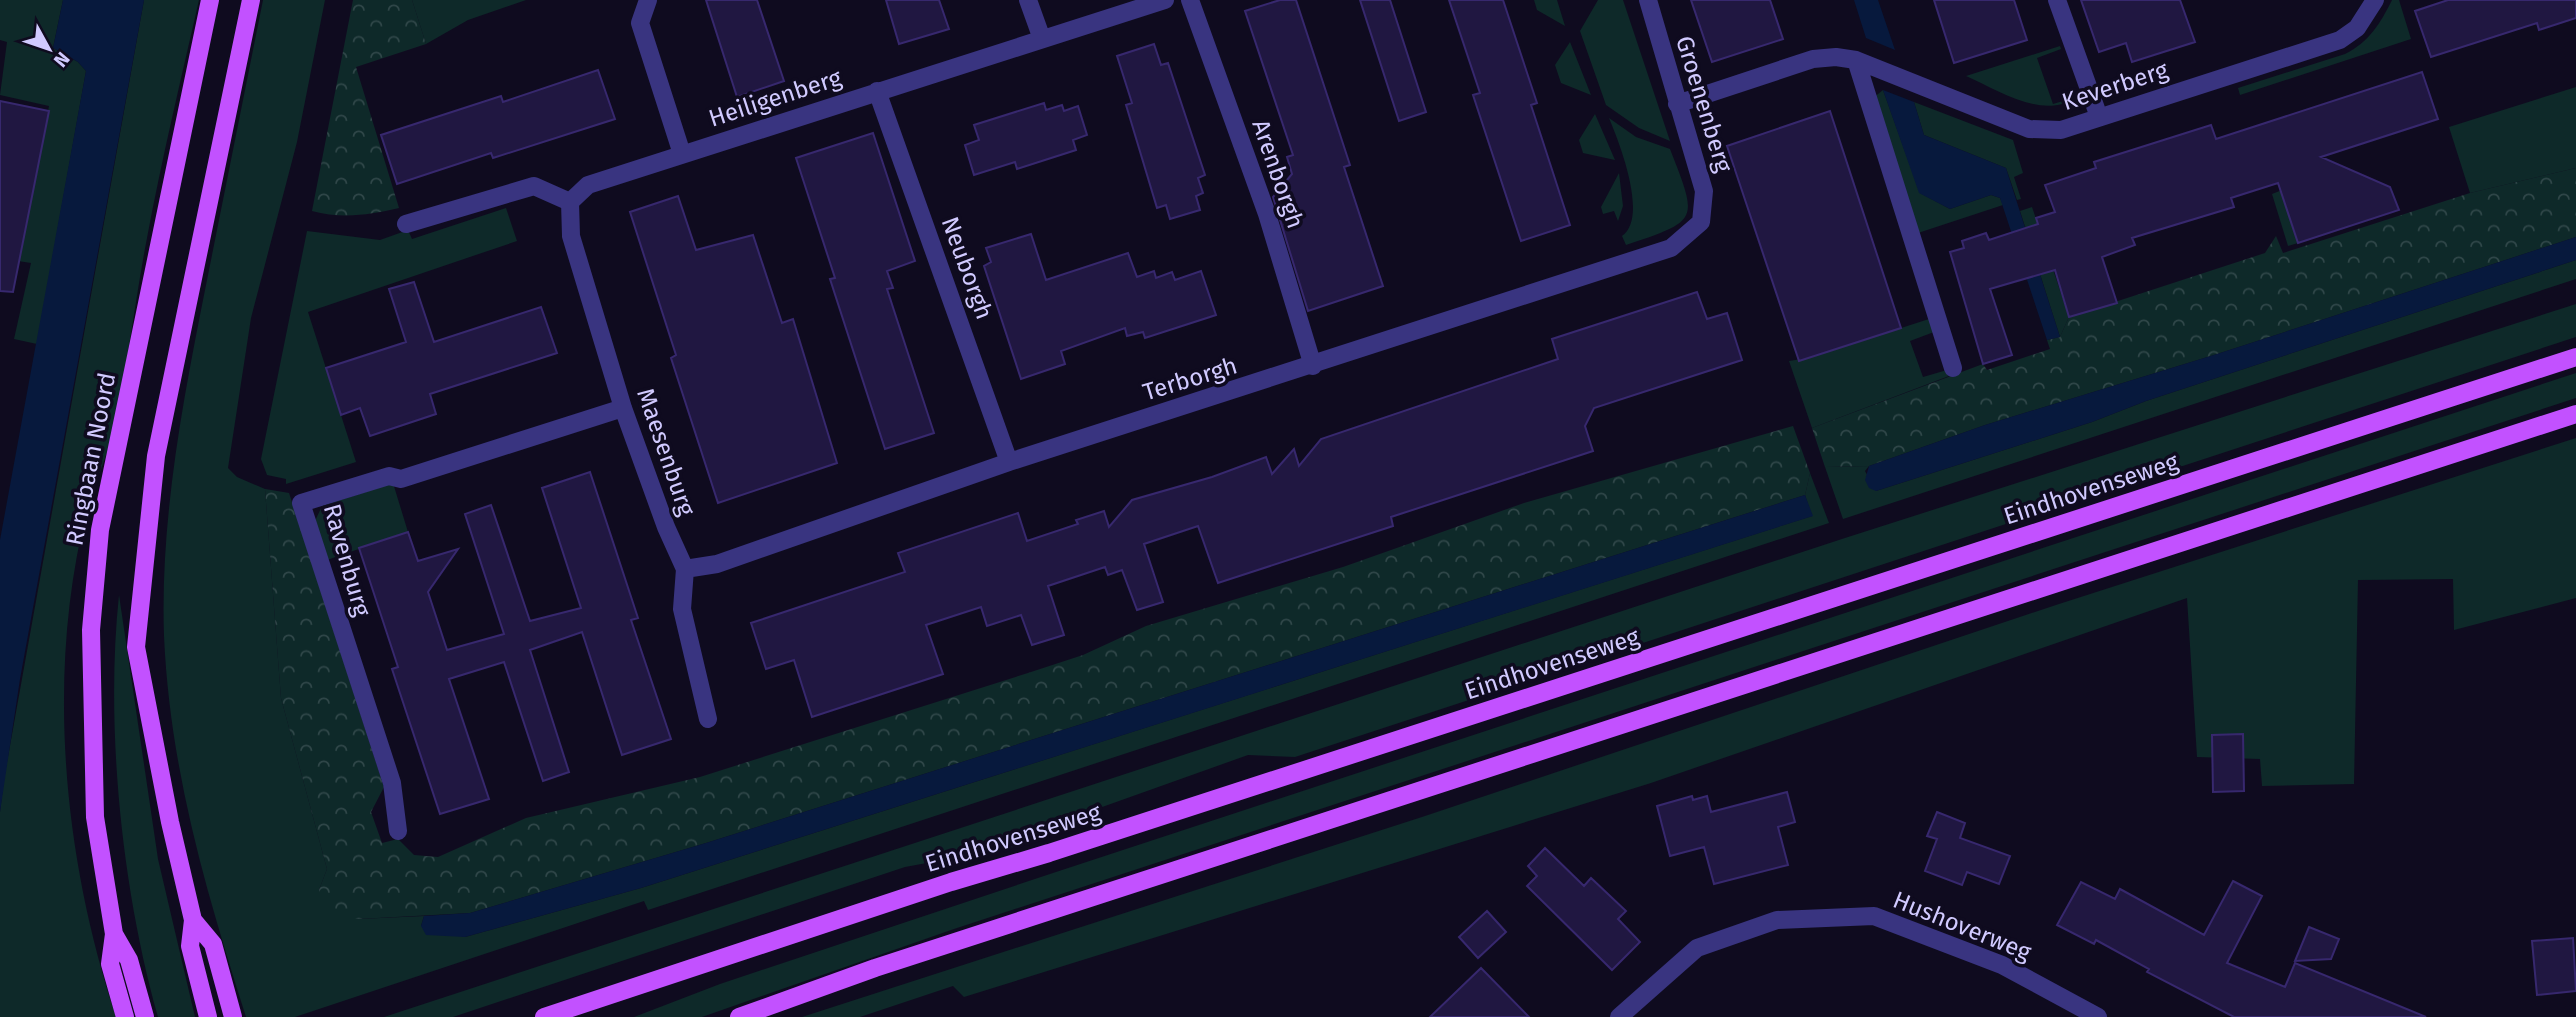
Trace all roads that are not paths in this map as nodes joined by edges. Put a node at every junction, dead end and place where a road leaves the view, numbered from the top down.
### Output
1 (210, 0) edge
2 (251, 0) edge
3 (648, 0) edge
4 (1028, 0) edge
5 (1165, 0) edge
6 (1190, 0) edge
7 (1648, 0) edge
8 (2057, 0) edge
9 (2375, 0) edge
10 (1042, 38) junction
11 (1856, 60) junction
12 (877, 91) junction
13 (1677, 104) junction
14 (2099, 117) junction
15 (682, 154) junction
16 (570, 202) junction
17 (1701, 222) joint
18 (406, 223) dead end
19 (2576, 357) edge
20 (1312, 366) junction
21 (1953, 368) dead end
22 (623, 408) junction
23 (2576, 414) edge
24 (1009, 462) junction
25 (685, 569) junction
26 (708, 719) dead end
27 (398, 831) dead end
28 (193, 920) junction
29 (114, 934) junction
30 (125, 1017) edge
31 (145, 1017) edge
32 (208, 1017) edge
33 (233, 1017) edge
34 (544, 1017) edge
35 (739, 1017) edge
36 (1619, 1017) edge
37 (2098, 1017) edge

1 - 29 main road, Ringbaan Noord
2 - 28 main road
3 - 15 street
4 - 10 street
5 - 10 street, Heiligenberg
6 - 20 street, Arenborgh
7 - 13 street, Groenenberg
8 - 14 street
9 - 14 street, Keverberg
10 - 12 street, Heiligenberg
11 - 13 street, Keverberg
11 - 14 street, Keverberg
11 - 21 street
12 - 15 street, Heiligenberg
12 - 24 street, Neuborgh
13 - 17 street, Groenenberg
15 - 16 street, Heiligenberg
16 - 18 street
16 - 22 street, Maesenburg
17 - 20 street, Terborgh
19 - 34 main road, Eindhovenseweg
20 - 24 street, Terborgh
22 - 25 street, Maesenburg
22 - 27 street, Ravenburg
23 - 35 main road
24 - 25 street, Terborgh
25 - 26 street, Maesenburg
28 - 32 main road
28 - 33 main road
29 - 30 main road, Ringbaan Noord
29 - 31 main road, Ringbaan Noord
36 - 37 street, Hushoverweg

